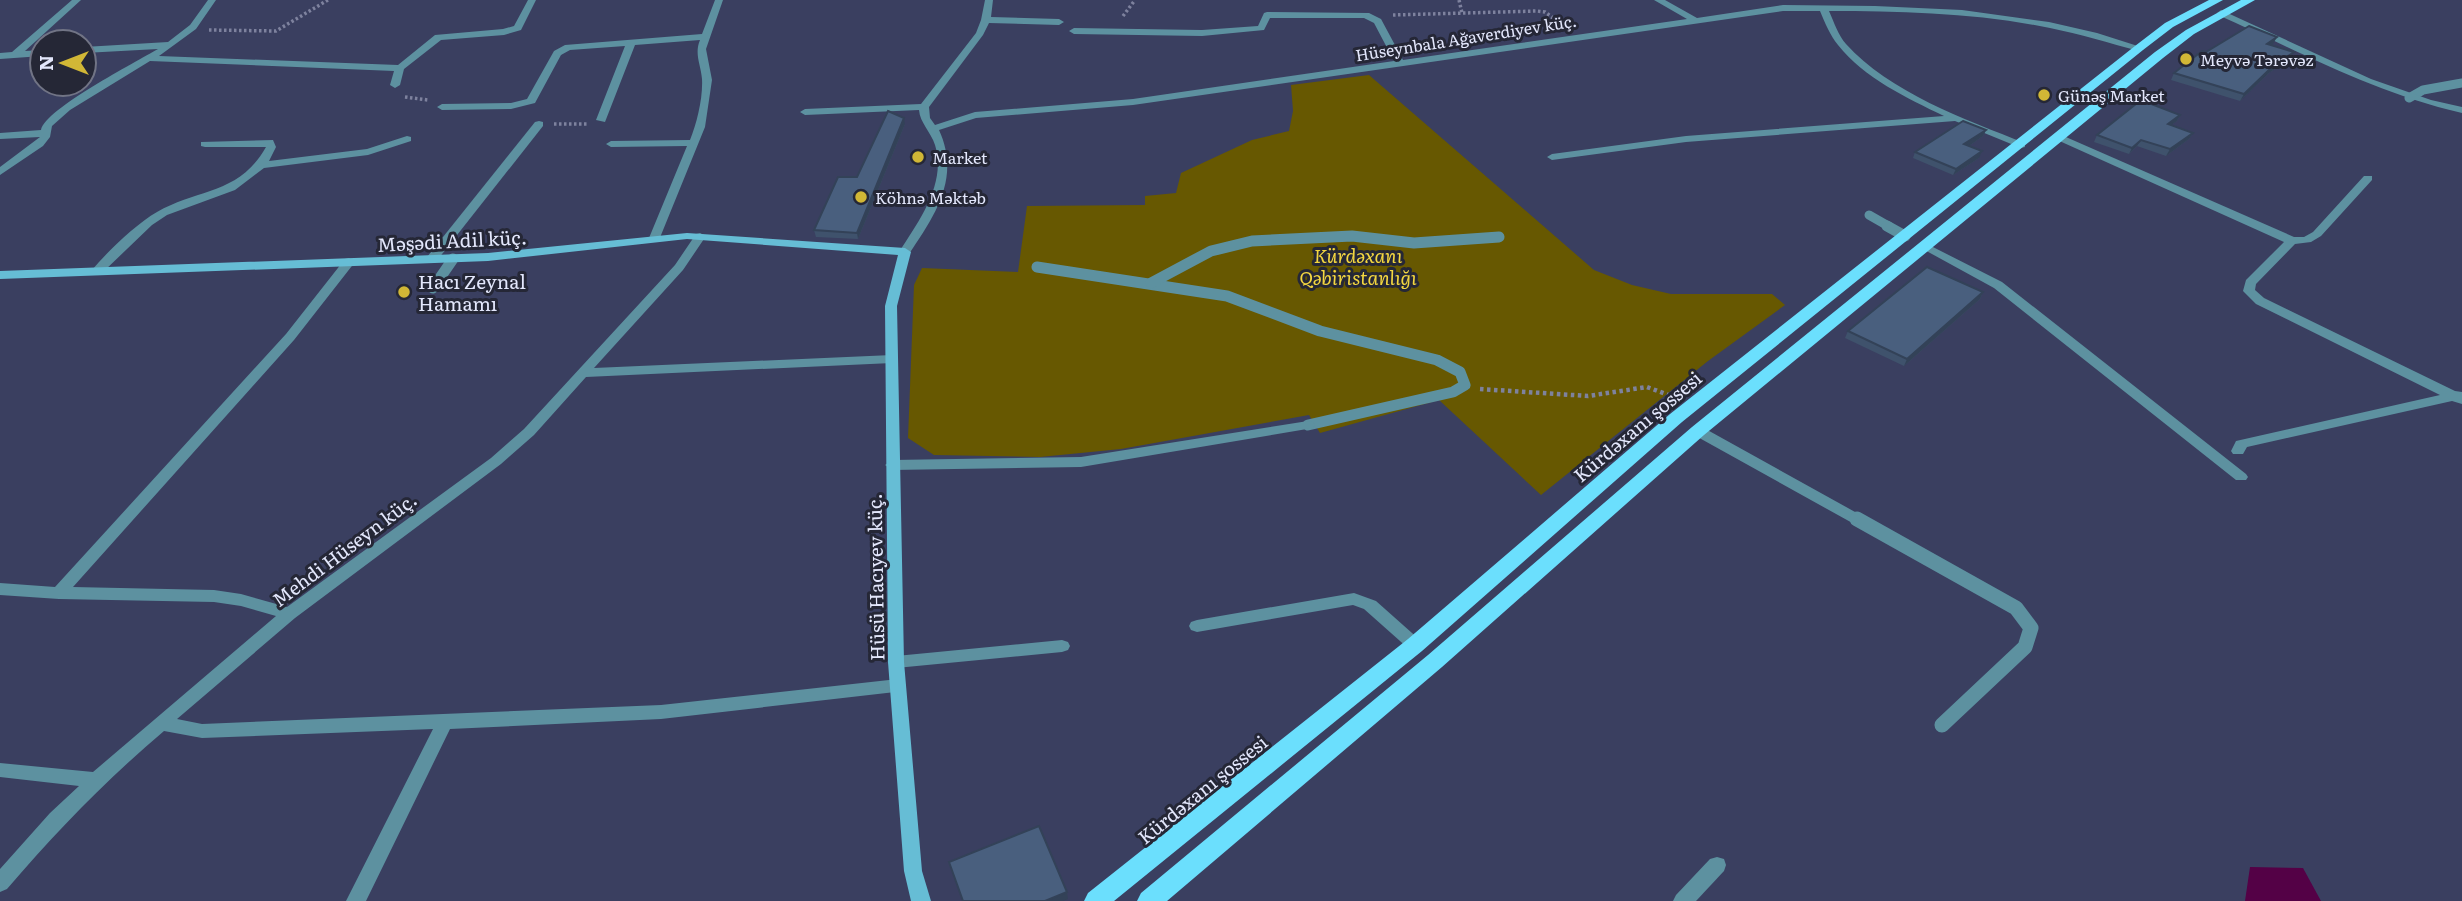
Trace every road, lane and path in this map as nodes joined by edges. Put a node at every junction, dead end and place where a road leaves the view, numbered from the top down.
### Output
1 (77, 0) edge
2 (212, 0) edge
3 (328, 0) edge
4 (532, 0) edge
5 (719, 0) edge
6 (989, 0) edge
7 (1459, 0) edge
8 (1658, 0) edge
9 (1917, 0) edge
10 (2249, 0) edge
11 (2219, 7) edge
12 (1823, 8) junction
13 (1925, 10) junction
14 (1462, 13) junction
15 (1374, 17) junction
16 (1693, 19) junction
17 (986, 20) junction
18 (1059, 23) dead end
19 (190, 30) junction
20 (1074, 31) dead end
21 (1575, 36) junction
22 (704, 37) junction
23 (631, 42) junction
24 (170, 45) junction
25 (2139, 48) junction
26 (98, 49) edge
27 (28, 54) edge
28 (15, 55) junction
29 (2159, 55) junction
30 (0, 56) edge
31 (149, 58) junction
32 (1400, 63) junction
33 (400, 68) junction
34 (2462, 82) edge
35 (395, 85) joint
36 (2409, 98) junction
37 (442, 107) joint
38 (923, 107) junction
39 (2462, 110) edge
40 (805, 112) dead end
41 (1954, 118) junction
42 (601, 120) dead end
43 (539, 124) dead end
44 (933, 129) junction
45 (46, 133) junction
46 (0, 136) edge
47 (2059, 137) junction
48 (407, 139) dead end
49 (694, 143) junction
50 (205, 144) dead end
51 (611, 144) dead end
52 (2021, 145) junction
53 (1552, 157) dead end
54 (261, 165) junction
55 (0, 172) edge
56 (2368, 177) dead end
57 (1869, 215) dead end
58 (700, 236) junction
59 (1905, 236) junction
60 (1499, 237) dead end
61 (655, 238) junction
62 (2292, 241) junction
63 (1925, 246) junction
64 (905, 252) junction
65 (453, 259) junction
66 (431, 260) junction
67 (349, 262) junction
68 (1037, 267) dead end
69 (98, 270) junction
70 (0, 275) edge
71 (1151, 283) junction
72 (433, 288) dead end
73 (892, 359) junction
74 (582, 373) junction
75 (1465, 385) junction
76 (2460, 396) edge
77 (1691, 406) junction
78 (1676, 418) junction
79 (1308, 425) joint
80 (1698, 430) junction
81 (2238, 451) dead end
82 (892, 465) junction
83 (2241, 477) dead end
84 (0, 589) edge
85 (59, 593) junction
86 (289, 614) junction
87 (1197, 626) dead end
88 (1415, 645) junction
89 (1062, 646) dead end
90 (895, 663) junction
91 (898, 686) junction
92 (445, 722) junction
93 (161, 723) junction
94 (1942, 725) dead end
95 (0, 770) edge
96 (94, 780) junction
97 (1717, 865) dead end
98 (0, 883) edge
99 (356, 901) edge
100 (921, 901) edge
101 (1096, 901) edge
102 (1149, 901) edge
103 (1682, 901) edge

1 - 28 street
2 - 19 street
3 - 19 path
4 - 33 street
5 - 22 street
6 - 17 street
7 - 14 path
8 - 16 street
9 - 13 street
10 - 11 main road, Kürdəxanı şossesi
11 - 25 main road, Kürdəxanı şossesi
11 - 29 main road, Kürdəxanı şossesi
11 - 36 street
12 - 13 street, Hüseynbala Ağaverdiyev küç.
12 - 16 street, Hüseynbala Ağaverdiyev küç.
12 - 41 street
13 - 25 street, Hüseynbala Ağaverdiyev küç.
14 - 15 path
14 - 21 path
15 - 20 street
15 - 32 street
16 - 21 street, Hüseynbala Ağaverdiyev küç.
17 - 18 street
17 - 38 street
19 - 24 street
21 - 32 street, Hüseynbala Ağaverdiyev küç.
22 - 23 street
22 - 49 street
23 - 37 street
23 - 42 street
24 - 26 street
24 - 31 street
25 - 29 main road
25 - 52 main road, Kürdəxanı şossesi
27 - 28 street
28 - 30 street
29 - 47 main road, Kürdəxanı şossesi
31 - 33 street
31 - 45 street
32 - 44 street, Hüseynbala Ağaverdiyev küç.
33 - 35 street
34 - 36 lane
35 - 37 path
36 - 39 street
38 - 40 street
38 - 44 street
41 - 52 street
41 - 53 street
43 - 66 street
44 - 64 street
45 - 46 street
45 - 55 street
47 - 62 street
47 - 63 main road, Kürdəxanı şossesi
48 - 54 street
49 - 51 street
49 - 61 street
50 - 54 street
52 - 59 main road, Kürdəxanı şossesi
54 - 69 street
56 - 62 street
57 - 59 lane
58 - 61 street, Məşədi Adil küç.
58 - 64 street, Məşədi Adil küç.
58 - 74 street, Mehdi Hüseyn küç.
59 - 77 main road, Kürdəxanı şossesi
60 - 71 lane
61 - 65 street, Məşədi Adil küç.
62 - 76 street
63 - 80 main road, Kürdəxanı şossesi
63 - 83 street
64 - 73 street, Hüsü Hacıyev küç.
65 - 66 street, Məşədi Adil küç.
65 - 72 lane
66 - 67 street, Məşədi Adil küç.
67 - 69 street, Məşədi Adil küç.
67 - 85 street
68 - 71 lane
69 - 70 street, Məşədi Adil küç.
71 - 75 lane
73 - 74 street
73 - 82 street, Hüsü Hacıyev küç.
74 - 86 street, Mehdi Hüseyn küç.
75 - 77 path
75 - 79 lane
76 - 81 street
77 - 78 main road, Kürdəxanı şossesi
78 - 80 main road
78 - 88 main road, Kürdəxanı şossesi
79 - 82 street
80 - 94 lane
80 - 102 main road, Kürdəxanı şossesi
82 - 90 street, Hüsü Hacıyev küç.
84 - 85 street
85 - 86 street
86 - 93 street, Mehdi Hüseyn küç.
87 - 88 street
88 - 101 main road, Kürdəxanı şossesi
89 - 90 street
90 - 91 street, Hüsü Hacıyev küç.
91 - 92 street
91 - 100 street, Hüsü Hacıyev küç.
92 - 93 street
92 - 99 street
93 - 96 street, Mehdi Hüseyn küç.
95 - 96 street
96 - 98 street, Mehdi Hüseyn küç.
97 - 103 street

